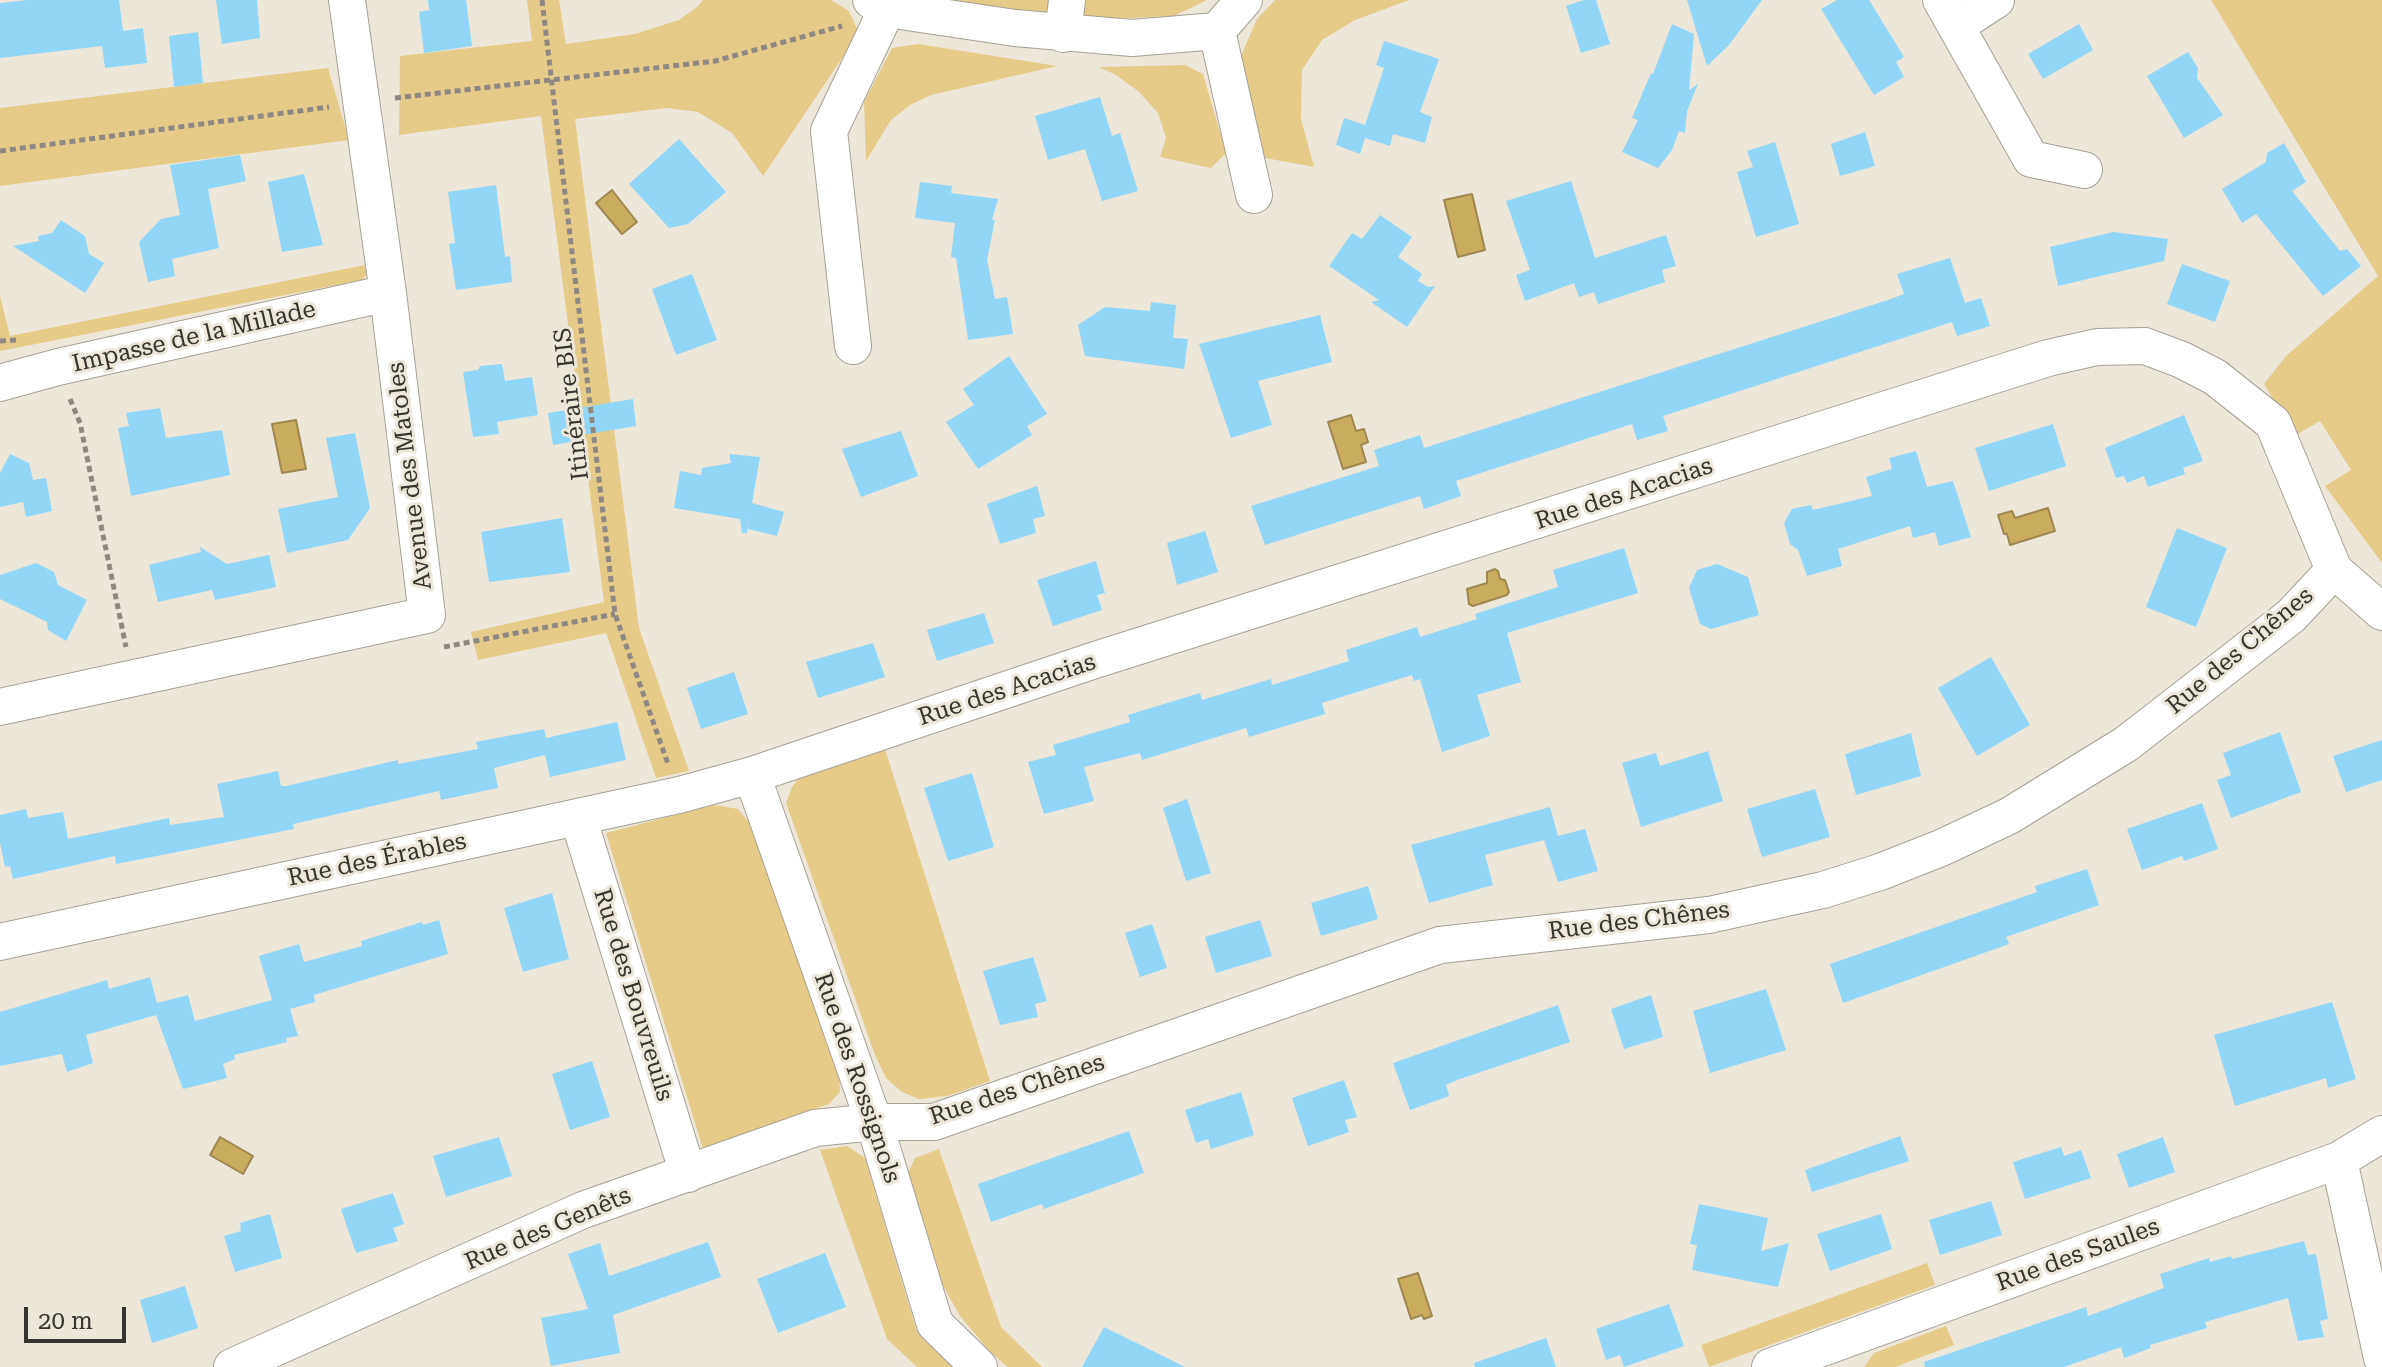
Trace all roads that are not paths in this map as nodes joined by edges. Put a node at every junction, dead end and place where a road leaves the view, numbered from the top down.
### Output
1 (347, 0) edge
2 (1244, 0) edge
3 (1996, 0) edge
4 (879, 13) edge
5 (1949, 13) edge
6 (1065, 17) edge
7 (1217, 31) junction
8 (2084, 170) dead end
9 (1254, 195) dead end
10 (388, 293) junction
11 (853, 346) dead end
12 (0, 383) edge
13 (2334, 570) junction
14 (2382, 612) edge
15 (0, 707) edge
16 (752, 775) junction
17 (578, 817) junction
18 (0, 942) edge
19 (874, 1122) junction
20 (2382, 1134) edge
21 (2339, 1160) junction
22 (688, 1174) junction
23 (1838, 1356) edge
24 (2382, 1358) edge
25 (232, 1367) edge
26 (979, 1367) edge
27 (1770, 1367) edge

1 - 10 street, Avenue des Matoles
2 - 7 street
3 - 5 street
4 - 6 street
4 - 11 street
5 - 8 street
6 - 7 street
7 - 9 street
10 - 12 street, Impasse de la Millade
10 - 15 street, Avenue des Matoles
13 - 14 street, Rue des Acacias
13 - 16 street, Rue des Acacias
13 - 19 street, Rue des Chênes
16 - 17 street, Rue des Érables
16 - 19 street, Rue des Rossignols
17 - 18 street, Rue des Érables
17 - 22 street, Rue des Bouvreuils
19 - 22 street, Rue des Genêts
19 - 26 street, Rue des Rossignols
20 - 21 street, Rue des Saules
21 - 23 street, Rue des Saules
21 - 24 street
22 - 25 street, Rue des Genêts
23 - 27 street, Rue des Saules

